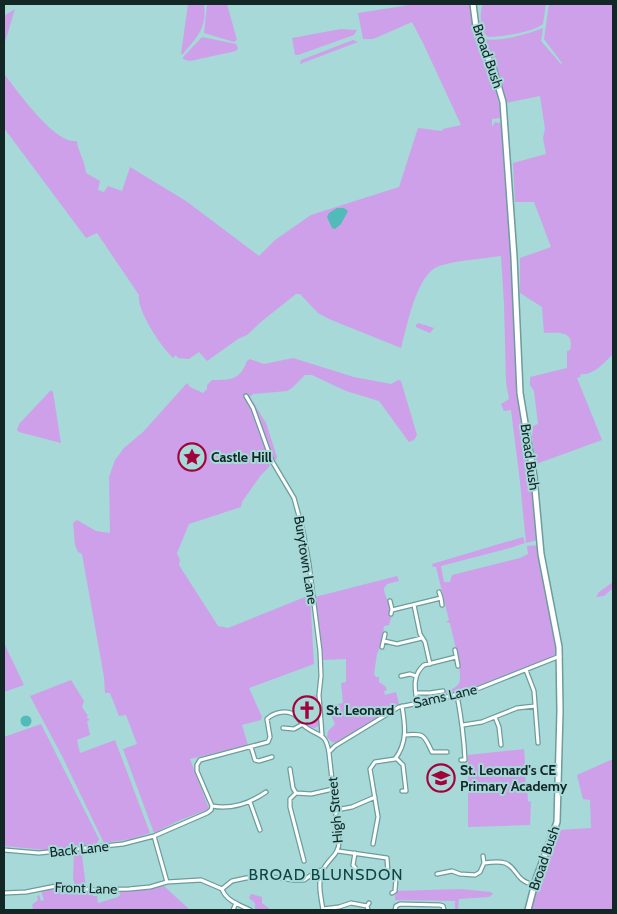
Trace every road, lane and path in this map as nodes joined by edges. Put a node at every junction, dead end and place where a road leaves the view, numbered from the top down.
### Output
1 (474, 4) edge
2 (246, 396) dead end
3 (440, 592) dead end
4 (441, 598) junction
5 (390, 601) dead end
6 (414, 605) junction
7 (442, 605) dead end
8 (385, 634) dead end
9 (422, 638) junction
10 (384, 641) junction
11 (382, 647) dead end
12 (455, 650) dead end
13 (560, 656) junction
14 (456, 658) junction
15 (430, 664) junction
16 (458, 666) dead end
17 (526, 670) junction
18 (401, 676) dead end
19 (416, 676) junction
20 (440, 690) dead end
21 (416, 693) junction
22 (457, 695) junction
23 (417, 703) junction
24 (402, 706) junction
25 (535, 706) junction
26 (495, 717) junction
27 (303, 724) junction
28 (462, 725) junction
29 (283, 728) dead end
30 (322, 735) junction
31 (405, 735) junction
32 (532, 736) dead end
33 (537, 736) junction
34 (327, 743) junction
35 (538, 743) dead end
36 (501, 745) dead end
37 (335, 746) junction
38 (250, 747) junction
39 (329, 752) junction
40 (446, 752) dead end
41 (272, 757) dead end
42 (396, 758) junction
43 (460, 760) dead end
44 (290, 770) dead end
45 (333, 789) junction
46 (402, 791) dead end
47 (266, 792) dead end
48 (296, 793) junction
49 (375, 797) junction
50 (250, 802) junction
51 (212, 806) junction
52 (336, 810) junction
53 (260, 830) dead end
54 (154, 836) junction
55 (373, 844) dead end
56 (4, 850) edge
57 (338, 850) junction
58 (355, 854) junction
59 (483, 856) dead end
60 (304, 861) dead end
61 (484, 863) junction
62 (356, 869) dead end
63 (323, 870) junction
64 (437, 874) dead end
65 (167, 882) junction
66 (534, 885) junction
67 (222, 889) junction
68 (4, 893) edge
69 (392, 893) dead end
70 (236, 903) junction
71 (368, 906) edge
72 (232, 910) edge
73 (250, 910) edge
74 (323, 910) edge
75 (395, 910) edge
76 (444, 910) edge
77 (528, 910) edge

1 - 13 main road, Broad Bush
2 - 30 street, Burytown Lane
3 - 4 street
4 - 6 street
4 - 7 street
5 - 6 street
6 - 9 street
8 - 10 street
9 - 10 street
9 - 15 street
10 - 11 street
12 - 14 street
13 - 17 street, Sams Lane
13 - 66 main road, Broad Bush
14 - 15 street
14 - 16 street
15 - 19 street
17 - 22 street, Sams Lane
17 - 25 street
18 - 19 street
19 - 21 street
20 - 21 street
21 - 23 street
22 - 23 street, Sams Lane
22 - 28 street
23 - 24 street, Sams Lane
24 - 31 street
24 - 37 street, Sams Lane
25 - 26 street
25 - 33 street
26 - 28 street
26 - 36 street
27 - 29 street
27 - 30 street
27 - 38 street
28 - 43 street
30 - 34 street, High Street
31 - 40 street
31 - 42 street
32 - 33 street
33 - 35 street
34 - 37 street
34 - 39 street, High Street
37 - 39 street, Sams Lane
38 - 41 street
38 - 51 street
39 - 45 street, High Street
42 - 46 street
42 - 49 street
44 - 48 street
45 - 48 street
45 - 52 street, High Street
47 - 50 street
48 - 60 street
49 - 52 street
49 - 55 street
50 - 51 street
50 - 53 street
51 - 54 street, Back Lane
52 - 57 street, High Street
54 - 56 street, Back Lane
54 - 65 street
57 - 58 street
57 - 63 street, High Street
58 - 62 street
58 - 69 street
59 - 61 street
61 - 64 street
61 - 66 street
63 - 67 street
63 - 74 street
65 - 67 street, Front Lane
65 - 68 street, Front Lane
66 - 77 main road, Broad Bush
67 - 70 street
70 - 72 street
70 - 73 street
71 - 74 street
75 - 76 street

